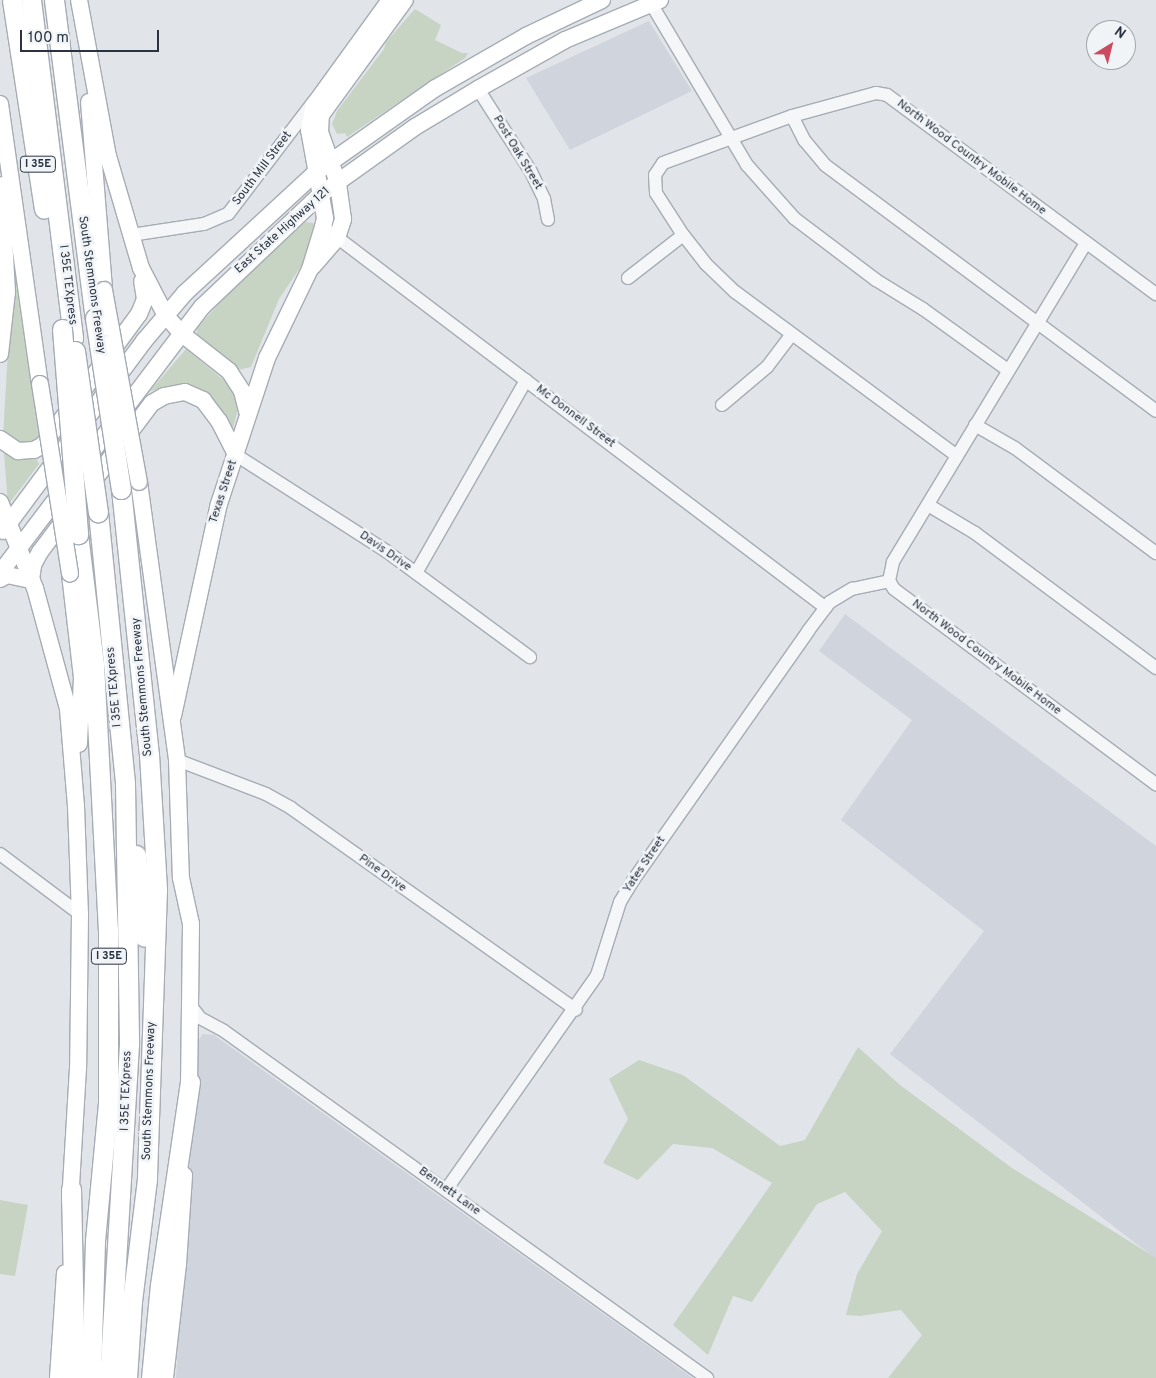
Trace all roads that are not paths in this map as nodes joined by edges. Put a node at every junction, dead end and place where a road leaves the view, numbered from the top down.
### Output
1 (12, 0) edge
2 (27, 0) edge
3 (31, 0) edge
4 (54, 0) edge
5 (80, 0) edge
6 (390, 0) edge
7 (405, 0) edge
8 (602, 0) edge
9 (653, 1) edge
10 (85, 35) junction
11 (24, 65) junction
12 (478, 89) junction
13 (328, 94) junction
14 (0, 104) edge
15 (792, 116) junction
16 (731, 136) junction
17 (331, 161) junction
18 (0, 163) edge
19 (362, 164) junction
20 (315, 172) junction
21 (338, 183) junction
22 (321, 194) junction
23 (343, 211) junction
24 (548, 220) dead end
25 (323, 227) junction
26 (131, 235) junction
27 (683, 235) junction
28 (337, 238) junction
29 (1086, 244) junction
30 (141, 268) junction
31 (310, 269) junction
32 (628, 278) dead end
33 (1156, 294) edge
34 (166, 316) junction
35 (1037, 324) junction
36 (68, 333) junction
37 (182, 334) junction
38 (792, 334) junction
39 (0, 354) edge
40 (267, 358) junction
41 (229, 370) junction
42 (1008, 370) junction
43 (526, 380) junction
44 (722, 405) dead end
45 (247, 411) junction
46 (1156, 411) edge
47 (975, 425) junction
48 (0, 438) edge
49 (236, 455) junction
50 (957, 456) junction
51 (0, 502) edge
52 (928, 505) junction
53 (4, 531) edge
54 (17, 550) junction
55 (1156, 553) edge
56 (0, 573) edge
57 (416, 573) junction
58 (0, 579) edge
59 (31, 580) junction
60 (888, 581) junction
61 (826, 608) junction
62 (530, 657) dead end
63 (1156, 668) edge
64 (171, 725) junction
65 (176, 760) junction
66 (125, 784) junction
67 (1156, 784) edge
68 (76, 806) junction
69 (0, 854) edge
70 (80, 914) junction
71 (190, 1006) junction
72 (576, 1010) junction
73 (151, 1061) junction
74 (190, 1082) junction
75 (71, 1190) junction
76 (446, 1190) junction
77 (58, 1378) edge
78 (75, 1378) edge
79 (91, 1378) edge
80 (108, 1378) edge
81 (127, 1378) edge
82 (151, 1378) edge
83 (165, 1378) edge
84 (708, 1378) edge

1 - 11 highway, I 35E
2 - 11 highway
3 - 36 highway, I 35E TEXpress
4 - 73 highway, South Stemmons Freeway / I 35E, bridge
5 - 10 main road, South Stemmons Freeway
6 - 13 main road, South Mill Street
7 - 13 main road, South Mill Street
8 - 17 main road, East State Highway 121
9 - 12 main road, East State Highway 121
9 - 16 street
10 - 26 main road, South Stemmons Freeway
10 - 64 main road, South Stemmons Freeway, bridge
11 - 36 highway, I 35E
12 - 19 main road, East State Highway 121
12 - 24 street, Post Oak Street
13 - 17 main road, South Mill Street
13 - 20 main road, South Mill Street
13 - 26 street, South Mill Street
14 - 68 main road, bridge
15 - 16 street, North Wood Country Mobile Home
15 - 29 street, North Wood Country Mobile Home
15 - 35 street
16 - 27 street, North Wood Country Mobile Home
16 - 42 street
17 - 20 main road, East State Highway 121
17 - 21 main road, South Mill Street
18 - 39 main road
19 - 21 main road, East State Highway 121
19 - 23 main road
20 - 22 main road, South Mill Street
20 - 34 main road, East State Highway 121
21 - 22 main road, East State Highway 121
21 - 23 main road, Texas Street
22 - 25 main road, Texas Street
22 - 37 main road, East State Highway 121
23 - 28 main road, Texas Street
25 - 28 street, Mc Donnell Street
25 - 31 main road, Texas Street
26 - 30 main road, South Stemmons Freeway
27 - 32 street
27 - 38 street, North Wood Country Mobile Home
28 - 31 main road, Texas Street
28 - 43 street, Mc Donnell Street
29 - 33 street, North Wood Country Mobile Home
29 - 35 street
30 - 34 main road, South Stemmons Freeway
30 - 48 main road
31 - 40 main road, Texas Street
34 - 37 main road, South Stemmons Freeway
34 - 53 main road, East State Highway 121
35 - 42 street
35 - 46 street
36 - 66 highway, I 35E TEXpress, bridge
36 - 79 highway, I 35E, bridge
37 - 41 main road, South Stemmons Freeway
37 - 54 main road, East State Highway 121
38 - 44 street
38 - 50 street, North Wood Country Mobile Home
40 - 41 main road
40 - 45 main road, Texas Street
41 - 45 main road
42 - 47 street
43 - 57 street
43 - 61 street, Mc Donnell Street
45 - 49 main road, Texas Street
47 - 50 street
47 - 55 street
49 - 57 street, Davis Drive
49 - 59 main road
49 - 64 main road, Texas Street
50 - 52 street
51 - 53 main road
52 - 60 street
52 - 63 street
53 - 54 main road
54 - 56 main road, East State Highway 121
54 - 59 main road
57 - 62 street, Davis Drive
58 - 59 main road
59 - 68 main road
60 - 61 street, Yates Street
60 - 67 street, North Wood Country Mobile Home
61 - 72 street, Yates Street
64 - 65 main road, South Stemmons Freeway
65 - 71 main road, South Stemmons Freeway
65 - 72 street, Pine Drive
66 - 73 highway
66 - 80 highway, I 35E TEXpress
68 - 70 main road
69 - 70 street
70 - 75 main road
71 - 74 main road, South Stemmons Freeway
71 - 76 street, Bennett Lane
72 - 76 street, Yates Street
73 - 81 highway, South Stemmons Freeway / I 35E
74 - 82 highway
74 - 83 main road, South Stemmons Freeway
75 - 77 main road
75 - 78 highway
76 - 84 street, Bennett Lane

